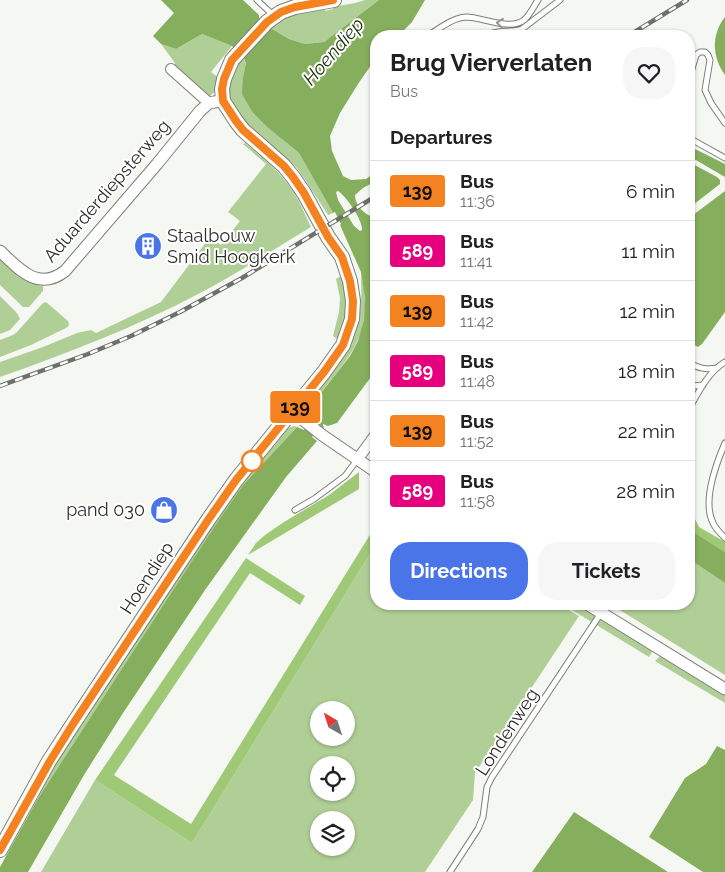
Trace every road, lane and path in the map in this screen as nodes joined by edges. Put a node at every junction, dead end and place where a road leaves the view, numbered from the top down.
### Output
1 (257, 0) edge
2 (334, 0) edge
3 (538, 0) edge
4 (560, 0) edge
5 (270, 19) junction
6 (438, 30) edge
7 (518, 30) edge
8 (695, 58) edge
9 (171, 70) dead end
10 (216, 102) junction
11 (725, 124) edge
12 (695, 141) edge
13 (725, 158) edge
14 (0, 251) edge
15 (725, 362) edge
16 (695, 366) edge
17 (718, 368) junction
18 (703, 385) junction
19 (695, 386) edge
20 (695, 399) edge
21 (292, 411) junction
22 (370, 442) edge
23 (725, 443) edge
24 (357, 460) junction
25 (370, 468) edge
26 (295, 510) dead end
27 (725, 538) edge
28 (598, 610) edge
29 (602, 612) junction
30 (725, 689) edge
31 (0, 850) edge
32 (450, 872) edge

1 - 5 lane
2 - 5 main road
3 -> 6 lane
4 - 7 lane
5 - 10 main road
8 - 11 lane
9 - 10 street
10 - 14 street, Aduarderdiepsterweg
10 - 21 main road, Hoendiep
12 - 13 lane
15 - 17 lane
16 - 17 lane
17 - 18 lane
18 - 19 lane
18 - 20 lane
21 - 24 street
21 - 31 main road, Hoendiep
22 - 24 street
23 - 27 lane
24 - 25 street
24 - 26 lane
28 - 29 street
29 - 30 street
29 - 32 lane, Londenweg

